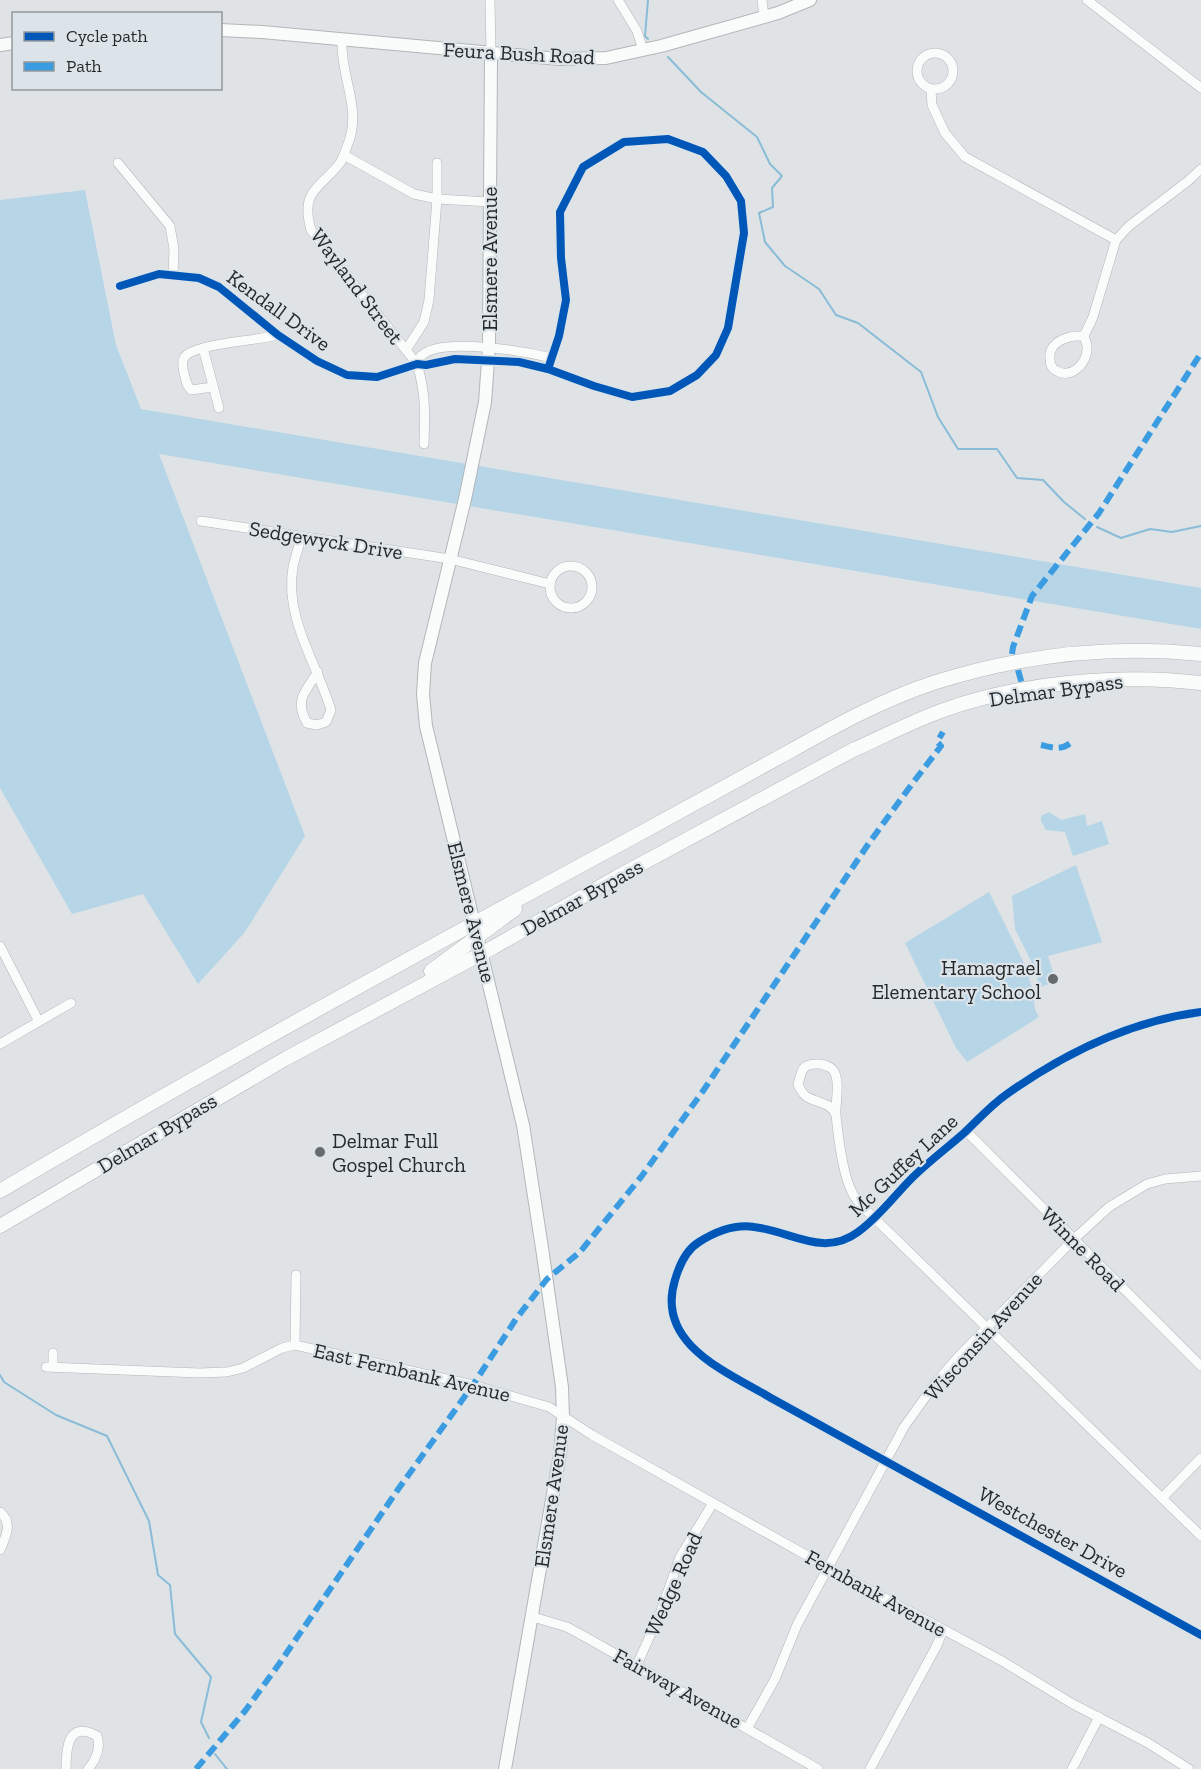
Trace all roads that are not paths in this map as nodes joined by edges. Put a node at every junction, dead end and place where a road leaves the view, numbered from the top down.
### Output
1 (490, 0) edge
2 (618, 0) edge
3 (762, 0) edge
4 (810, 0) edge
5 (1087, 0) edge
6 (764, 17) junction
7 (222, 30) edge
8 (342, 40) junction
9 (643, 50) junction
10 (491, 54) junction
11 (1201, 88) edge
12 (931, 90) junction
13 (344, 155) junction
14 (437, 162) dead end
15 (118, 163) dead end
16 (1201, 169) edge
17 (437, 199) junction
18 (490, 202) junction
19 (1116, 240) junction
20 (172, 275) junction
21 (120, 286) dead end
22 (278, 335) junction
23 (1084, 336) junction
24 (489, 347) junction
25 (203, 348) junction
26 (406, 350) junction
27 (552, 358) junction
28 (488, 361) junction
29 (417, 364) junction
30 (548, 369) junction
31 (213, 387) junction
32 (219, 408) dead end
33 (424, 444) dead end
34 (201, 521) dead end
35 (302, 536) junction
36 (450, 559) junction
37 (550, 584) junction
38 (1201, 654) edge
39 (318, 672) junction
40 (1201, 683) edge
41 (624, 842) junction
42 (474, 922) junction
43 (478, 937) junction
44 (0, 946) edge
45 (482, 953) junction
46 (71, 1003) dead end
47 (1201, 1012) edge
48 (38, 1020) junction
49 (344, 1028) junction
50 (0, 1044) edge
51 (836, 1115) junction
52 (966, 1131) junction
53 (1201, 1176) edge
54 (0, 1191) edge
55 (875, 1220) junction
56 (0, 1226) edge
57 (1073, 1240) junction
58 (296, 1275) dead end
59 (987, 1327) junction
60 (295, 1345) junction
61 (53, 1353) dead end
62 (1201, 1366) edge
63 (563, 1417) junction
64 (1201, 1458) edge
65 (887, 1460) junction
66 (1162, 1498) junction
67 (713, 1503) junction
68 (0, 1512) edge
69 (1201, 1536) edge
70 (0, 1550) edge
71 (829, 1568) junction
72 (533, 1617) junction
73 (942, 1630) junction
74 (1201, 1635) edge
75 (636, 1667) junction
76 (1099, 1717) junction
77 (748, 1728) junction
78 (66, 1769) edge
79 (88, 1769) edge
80 (505, 1769) edge
81 (818, 1769) edge
82 (870, 1769) edge
83 (1072, 1769) edge
84 (1189, 1769) edge

1 - 10 street
2 - 9 street
3 - 6 street
4 - 6 main road, Feura Bush Road
5 - 11 street
6 - 9 main road, Feura Bush Road
7 - 8 main road, Feura Bush Road
8 - 10 main road, Feura Bush Road
8 - 13 street, Wayland Street
9 - 10 main road, Feura Bush Road
10 - 18 main road, Elsmere Avenue
12 - 12 street
12 - 19 street
13 - 17 street
13 - 26 street, Wayland Street
14 - 17 street
15 - 20 street
16 - 19 street
17 - 18 street
17 - 26 street
18 - 24 main road, Elsmere Avenue
19 - 23 street
20 - 21 street, Kendall Drive
20 - 22 street, Kendall Drive
22 - 25 street
22 - 29 street, Kendall Drive
23 - 23 street
24 - 27 street, Kendall Drive
24 - 28 main road, Elsmere Avenue
24 - 29 street, Kendall Drive
25 - 31 street
25 - 31 street
26 - 29 street, Wayland Street
27 - 30 street, Kendall Drive
27 - 30 street, Kendall Drive
28 - 29 street, Kendall Drive
28 - 30 street, Kendall Drive
28 - 36 main road, Elsmere Avenue
29 - 33 street
31 - 32 street
34 - 35 street, Sedgewyck Drive
35 - 36 street, Sedgewyck Drive
35 - 39 street
36 - 37 street, Sedgewyck Drive
36 - 42 main road, Elsmere Avenue
37 - 37 street
38 - 41 main road, Delmar Bypass
39 - 39 street
40 - 45 main road, Delmar Bypass
41 - 42 main road, Delmar Bypass
41 - 43 main road
42 - 43 main road, Elsmere Avenue
42 - 54 main road, Delmar Bypass
43 - 45 main road, Elsmere Avenue
43 - 49 main road
44 - 48 street
45 - 49 main road, Delmar Bypass
45 - 63 main road, Elsmere Avenue
46 - 48 street
47 - 52 street, Mc Guffey Lane
48 - 50 street
49 - 56 main road, Delmar Bypass
51 - 51 street
51 - 55 street
52 - 55 street, Mc Guffey Lane
52 - 57 street, Winne Road
53 - 57 street, Wisconsin Avenue
55 - 59 street
55 - 65 street, Mc Guffey Lane
57 - 59 street, Wisconsin Avenue
57 - 62 street, Winne Road
58 - 60 street
59 - 65 street, Wisconsin Avenue
59 - 66 street
60 - 61 street, East Fernbank Avenue
60 - 63 street, East Fernbank Avenue
63 - 67 street, Fernbank Avenue
63 - 72 main road, Elsmere Avenue
64 - 66 street
65 - 71 street, Wisconsin Avenue
65 - 74 street, Westchester Drive
66 - 69 street
67 - 71 street, Fernbank Avenue
67 - 75 street, Wedge Road
68 - 70 street
71 - 73 street, Fernbank Avenue
71 - 77 street, Wisconsin Avenue
72 - 75 street, Fairway Avenue
72 - 80 main road, Elsmere Avenue
73 - 76 street, Fernbank Avenue
73 - 82 street
75 - 77 street, Fairway Avenue
76 - 83 street
76 - 84 street, Fernbank Avenue
77 - 81 street, Fairway Avenue
78 - 79 street

